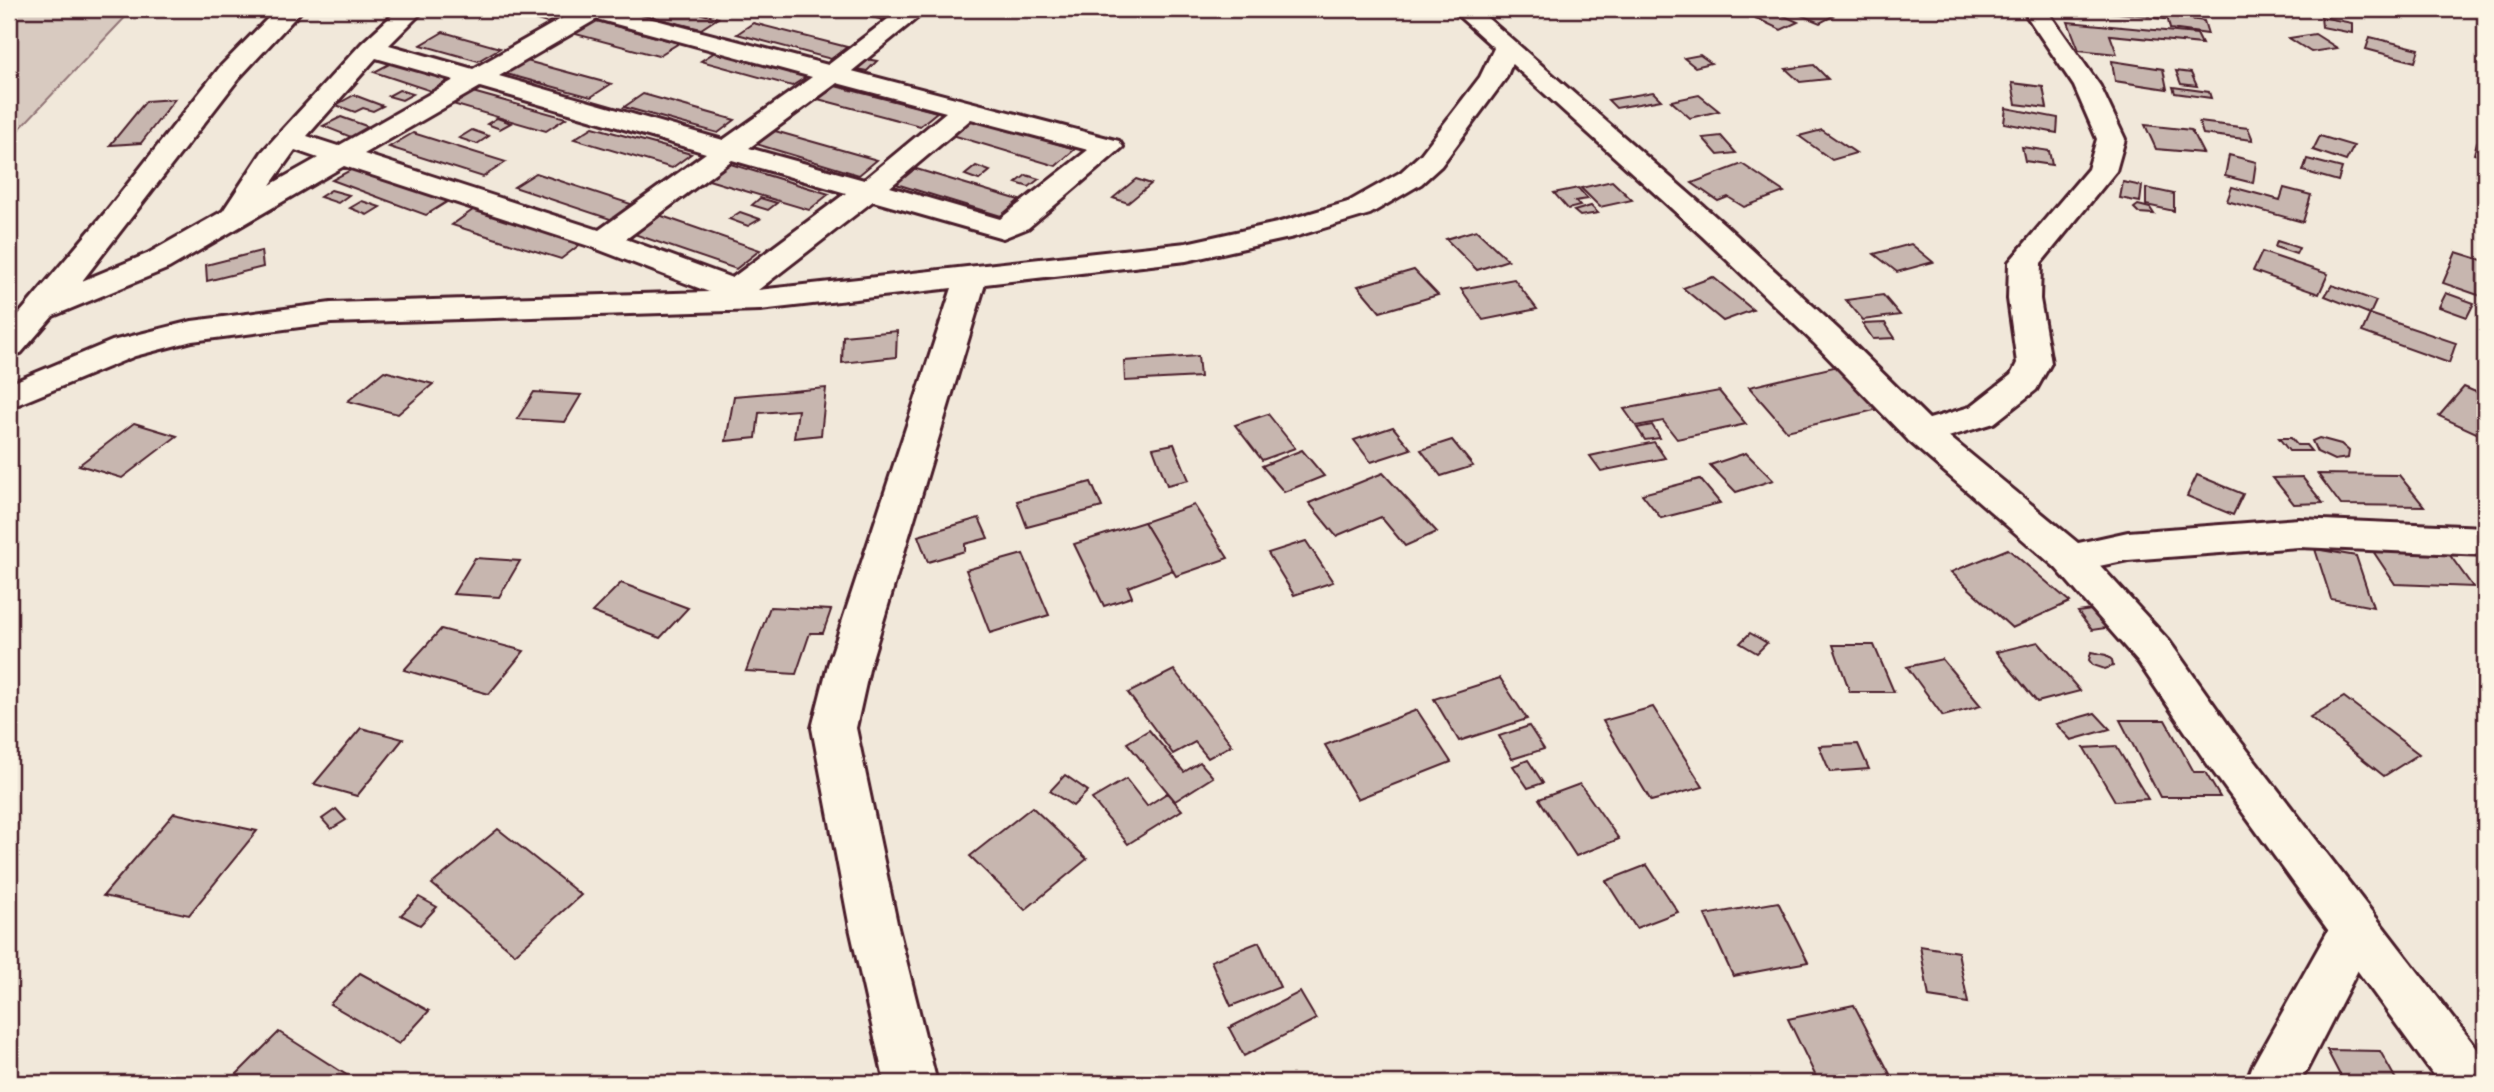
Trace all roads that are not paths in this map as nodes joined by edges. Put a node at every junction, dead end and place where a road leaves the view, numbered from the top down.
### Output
1 (291, 9) edge
2 (413, 9) edge
3 (592, 9) edge
4 (916, 9) edge
5 (1463, 9) edge
6 (2034, 9) edge
7 (371, 48) junction
8 (1506, 49) junction
9 (831, 75) junction
10 (475, 79) junction
11 (965, 110) junction
12 (289, 139) junction
13 (727, 149) junction
14 (342, 156) junction
15 (868, 191) junction
16 (234, 218) junction
17 (603, 240) junction
18 (972, 276) junction
19 (748, 295) junction
20 (43, 309) junction
21 (9, 346) edge
22 (9, 397) edge
23 (1922, 433) junction
24 (2485, 541) edge
25 (2070, 558) junction
26 (2355, 929) junction
27 (2472, 1069) edge
28 (911, 1083) edge
29 (2272, 1083) edge

1 - 20 street
2 - 7 street
3 - 9 street
3 - 10 street
4 - 9 street
5 - 8 street
6 - 23 street
7 - 10 street
7 - 12 street
8 - 18 street
8 - 23 street
9 - 11 street
9 - 13 street
10 - 13 street
10 - 14 street
11 - 15 street
11 - 15 street
12 - 14 street
12 - 16 street
13 - 15 street
13 - 17 street
14 - 16 street
14 - 17 street
15 - 19 street
16 - 20 street
17 - 19 street
18 - 19 street
18 - 28 street
19 - 22 street
20 - 21 street
23 - 25 street
24 - 25 street
25 - 26 street
26 - 27 street
26 - 29 street

